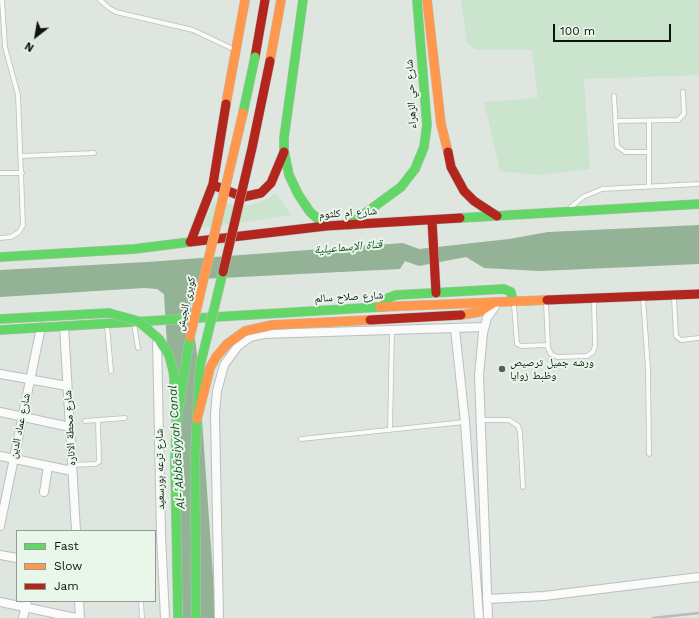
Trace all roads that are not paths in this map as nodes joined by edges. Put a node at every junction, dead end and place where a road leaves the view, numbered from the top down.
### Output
1 (2, 0) edge
2 (100, 0) edge
3 (245, 0) edge
4 (265, 0) edge
5 (281, 0) edge
6 (303, 0) edge
7 (417, 0) edge
8 (427, 0) edge
9 (2, 47) edge
10 (235, 50) junction
11 (683, 92) dead end
12 (614, 96) dead end
13 (614, 121) junction
14 (649, 121) junction
15 (441, 124) junction
16 (427, 125) junction
17 (284, 151) junction
18 (649, 152) junction
19 (94, 153) dead end
20 (21, 156) junction
21 (0, 173) edge
22 (22, 173) junction
23 (213, 184) junction
24 (699, 184) edge
25 (649, 187) junction
26 (699, 204) edge
27 (565, 213) junction
28 (497, 216) junction
29 (432, 220) junction
30 (349, 225) junction
31 (326, 226) junction
32 (0, 238) edge
33 (192, 241) junction
34 (0, 257) edge
35 (436, 293) junction
36 (699, 294) edge
37 (673, 295) junction
38 (643, 296) junction
39 (594, 298) junction
40 (546, 300) junction
41 (513, 301) junction
42 (497, 302) junction
43 (383, 307) junction
44 (227, 316) junction
45 (0, 319) edge
46 (157, 321) junction
47 (134, 322) junction
48 (107, 323) junction
49 (64, 326) junction
50 (41, 327) junction
51 (484, 327) junction
52 (455, 329) junction
53 (0, 330) edge
54 (392, 330) junction
55 (250, 337) junction
56 (699, 338) edge
57 (547, 345) junction
58 (138, 348) dead end
59 (111, 371) dead end
60 (0, 374) edge
61 (30, 379) junction
62 (68, 386) junction
63 (0, 412) edge
64 (177, 416) junction
65 (22, 417) junction
66 (125, 418) dead end
67 (197, 419) junction
68 (98, 420) junction
69 (480, 420) junction
70 (84, 421) dead end
71 (465, 422) junction
72 (70, 428) junction
73 (390, 430) junction
74 (301, 439) dead end
75 (649, 454) dead end
76 (0, 456) edge
77 (14, 459) junction
78 (48, 466) junction
79 (72, 468) junction
80 (523, 487) dead end
81 (44, 492) dead end
82 (2, 508) edge
83 (0, 526) edge
84 (76, 530) edge
85 (0, 555) edge
86 (16, 558) edge
87 (485, 560) junction
88 (475, 561) junction
89 (699, 577) edge
90 (488, 599) junction
91 (0, 602) edge
92 (79, 602) edge
93 (141, 602) edge
94 (26, 604) edge
95 (64, 617) edge
96 (24, 618) edge
97 (76, 618) edge
98 (80, 618) edge
99 (142, 618) edge
100 (165, 618) edge
101 (178, 618) edge
102 (196, 618) edge
103 (219, 618) edge
104 (479, 618) edge
105 (488, 618) edge

1 - 9 lane
2 - 10 lane
3 - 10 main road
4 - 64 main road, كوبرى الجيش, bridge
5 - 67 main road, bridge
6 - 17 main road
7 - 16 main road, شارع حي الزهراء
8 - 15 main road
9 - 20 lane
10 - 23 main road
11 - 14 lane
12 - 13 lane
13 - 14 lane
13 - 18 lane
14 - 18 lane
15 - 16 main road
15 - 28 main road
16 - 30 main road, شارع حي الزهراء
17 - 23 main road
17 - 31 main road
18 - 25 lane
19 - 20 lane
20 - 22 lane
21 - 22 lane
22 - 32 lane
23 - 33 main road
24 - 25 lane
25 - 27 lane
26 - 27 main road, شارع ام كلثوم
27 - 28 main road, شارع ام كلثوم
28 - 29 main road, شارع ام كلثوم
29 - 30 main road, شارع ام كلثوم
29 - 35 main road
30 - 31 main road, شارع ام كلثوم
31 - 33 main road, شارع ام كلثوم
33 - 34 main road, شارع ام كلثوم
35 - 41 main road
35 - 43 main road
36 - 37 main road, شارع صلاح سالم
37 - 38 main road, شارع صلاح سالم
37 - 56 lane
38 - 39 main road, شارع صلاح سالم
38 - 75 lane
39 - 40 main road, شارع صلاح سالم
39 - 57 lane
40 - 41 main road, شارع صلاح سالم
40 - 57 lane
41 - 42 main road, شارع صلاح سالم
41 - 57 lane
42 - 43 main road, شارع صلاح سالم
42 - 51 street
42 - 67 main road, bridge
43 - 44 main road, شارع صلاح سالم
44 - 46 main road, شارع صلاح سالم
44 - 55 street
45 - 64 main road, bridge
46 - 47 main road, شارع صلاح سالم
46 - 100 street, شارع ترعه بورسعيد
47 - 48 main road, شارع صلاح سالم
47 - 58 lane
48 - 49 main road, شارع صلاح سالم
48 - 59 lane
49 - 50 main road, شارع صلاح سالم
49 - 62 street, شارع محطة الاناره
50 - 53 main road, شارع صلاح سالم
50 - 61 street, شارع عماد الدين
51 - 52 street
51 - 69 street
52 - 54 street
52 - 71 street
54 - 55 street
54 - 73 lane
55 - 103 street
60 - 61 street
61 - 62 street
61 - 65 street, شارع عماد الدين
62 - 72 street, شارع محطة الاناره
63 - 65 street
64 - 101 main road, كوبرى الجيش, bridge
65 - 72 street
65 - 77 street, شارع عماد الدين
66 - 68 lane
67 - 102 main road, bridge
68 - 70 lane
68 - 79 lane
69 - 71 street
69 - 80 lane
69 - 87 street
71 - 73 lane
71 - 88 street
72 - 79 street, شارع محطة الاناره
73 - 74 lane
76 - 77 street
77 - 78 street
77 - 82 street, شارع عماد الدين
78 - 79 street
78 - 81 street
79 - 84 street, شارع محطة الاناره
82 - 83 street, شارع عماد الدين
85 - 86 street
87 - 88 street
87 - 90 street
88 - 104 street
89 - 90 street
90 - 105 street
91 - 94 street
92 - 98 street
93 - 99 lane
94 - 95 street
94 - 96 street
95 - 97 street

